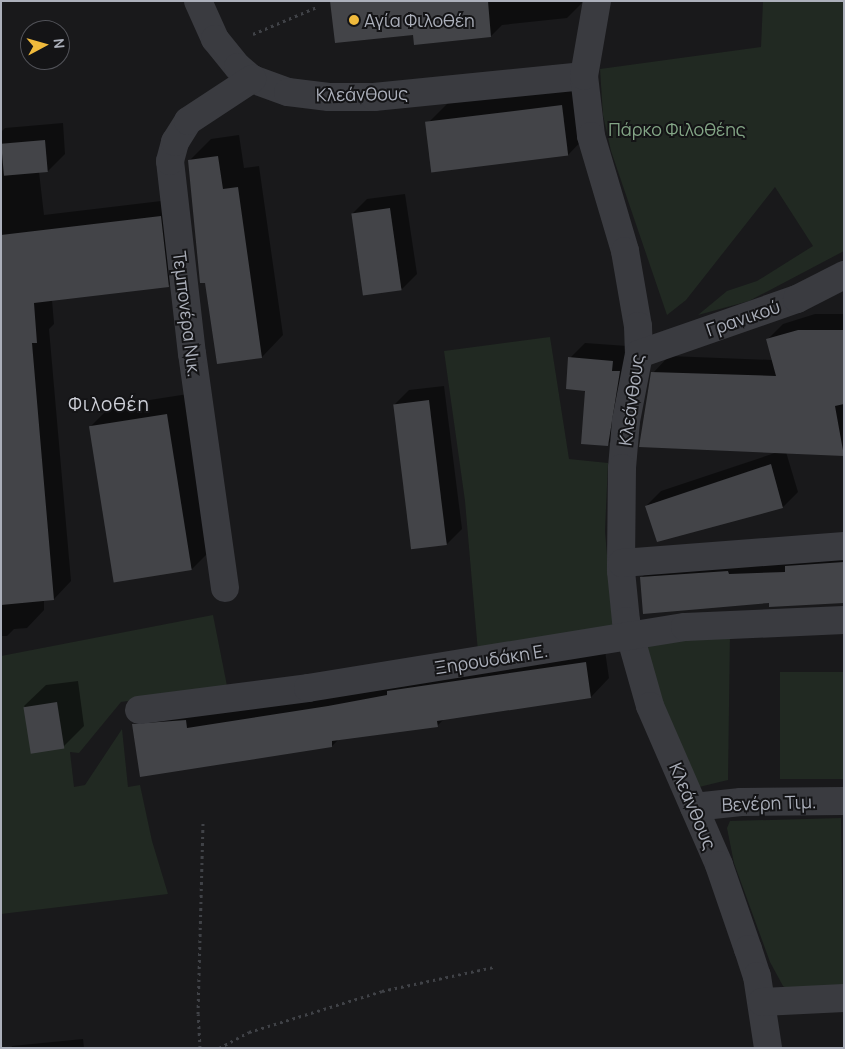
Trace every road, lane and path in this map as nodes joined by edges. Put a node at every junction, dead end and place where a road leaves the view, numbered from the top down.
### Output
1 (198, 1) edge
2 (597, 1) edge
3 (316, 7) dead end
4 (223, 51) junction
5 (584, 76) junction
6 (252, 79) junction
7 (840, 284) edge
8 (639, 354) junction
9 (844, 546) edge
10 (622, 563) junction
11 (225, 588) dead end
12 (844, 620) edge
13 (629, 636) junction
14 (139, 710) dead end
15 (844, 801) edge
16 (694, 807) junction
17 (203, 822) dead end
18 (494, 967) dead end
19 (844, 998) edge
20 (762, 1002) junction
21 (200, 1048) edge
22 (219, 1048) edge
23 (768, 1048) edge

1 - 4 street, Κλεάνθους
2 - 5 street
3 - 4 path
4 - 6 street, Κλεάνθους
5 - 6 street, Κλεάνθους
5 - 8 street, Κλεάνθους
6 - 11 street, Τεμπονέρα Νικ.
7 - 8 street, Γρανικού
8 - 10 street, Κλεάνθους
9 - 10 street
10 - 13 street, Κλεάνθους
12 - 13 street, Ξηρουδάκη Ε.
13 - 14 street, Ξηρουδάκη Ε.
13 - 16 street, Κλεάνθους
15 - 16 street, Βενέρη Τιμ.
16 - 20 street, Κλεάνθους
17 - 21 path
18 - 22 path
19 - 20 street
20 - 23 street, Κλεάνθους

